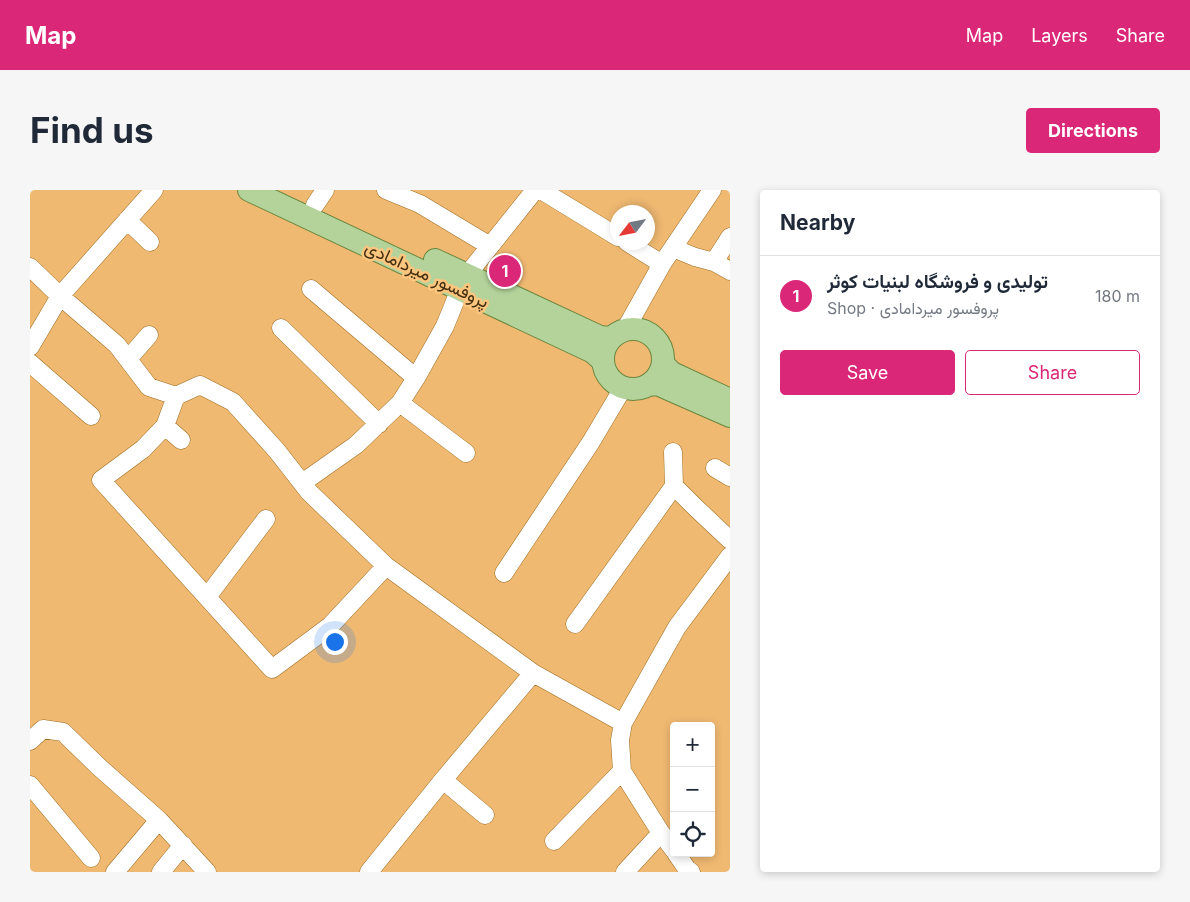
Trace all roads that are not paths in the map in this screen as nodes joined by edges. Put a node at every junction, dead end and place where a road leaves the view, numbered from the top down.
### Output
1 (154, 190) edge
2 (249, 190) edge
3 (283, 190) edge
4 (386, 190) edge
5 (535, 190) edge
6 (541, 190) edge
7 (712, 190) edge
8 (320, 197) edge
9 (128, 220) junction
10 (610, 232) edge
11 (730, 237) edge
12 (150, 242) dead end
13 (490, 246) junction
14 (673, 248) junction
15 (640, 250) edge
16 (714, 262) junction
17 (662, 264) junction
18 (30, 267) edge
19 (730, 271) edge
20 (464, 282) junction
21 (311, 289) dead end
22 (60, 296) junction
23 (281, 328) dead end
24 (618, 334) junction
25 (149, 335) dead end
26 (30, 347) edge
27 (128, 360) junction
28 (603, 361) junction
29 (30, 363) edge
30 (663, 364) junction
31 (416, 378) junction
32 (648, 385) junction
33 (623, 388) junction
34 (176, 396) junction
35 (730, 400) edge
36 (400, 403) junction
37 (91, 416) dead end
38 (730, 416) edge
39 (379, 424) junction
40 (165, 426) junction
41 (181, 440) dead end
42 (673, 452) dead end
43 (466, 453) dead end
44 (715, 468) dead end
45 (730, 477) edge
46 (302, 483) junction
47 (674, 486) junction
48 (266, 519) dead end
49 (730, 540) edge
50 (730, 556) edge
51 (386, 566) junction
52 (504, 573) dead end
53 (207, 598) junction
54 (575, 624) dead end
55 (533, 673) junction
56 (623, 723) junction
57 (30, 741) edge
58 (622, 771) junction
59 (444, 780) junction
60 (30, 785) edge
61 (485, 815) dead end
62 (158, 820) junction
63 (661, 832) junction
64 (554, 841) dead end
65 (670, 845) edge
66 (182, 846) junction
67 (679, 857) edge
68 (91, 858) dead end
69 (371, 871) edge
70 (115, 872) edge
71 (161, 872) edge
72 (207, 872) edge
73 (625, 872) edge
74 (691, 872) edge

1 - 9 street
2 - 20 main road, پروفسور میردامادی
3 - 8 main road, پروفسور میردامادی
4 - 13 street
5 - 13 street
6 - 10 street
7 - 14 street
8 - 20 main road, پروفسور میردامادی
9 - 12 street
9 - 22 street
11 - 16 street
13 - 20 street
14 - 16 street
14 - 17 street
15 - 17 street
16 - 19 street
17 - 24 street
18 - 22 street
20 - 24 main road, پروفسور میردامادی
20 - 28 main road, پروفسور میردامادی
20 - 31 street
21 - 31 street
22 - 26 street
22 - 27 street
23 - 39 street
24 - 28 main road
24 - 30 main road
25 - 27 street
27 - 34 street
28 - 33 main road
29 - 37 street
30 - 32 main road
30 - 35 main road
31 - 36 street
32 - 33 main road
32 - 38 main road
33 - 52 street
34 - 40 street
34 - 46 street
36 - 39 street
36 - 43 street
39 - 46 street
40 - 41 street
40 - 53 street
42 - 47 street
44 - 45 street
46 - 51 street
47 - 49 street
47 - 54 street
48 - 53 street
50 - 56 street
51 - 53 street
51 - 55 street
55 - 56 street
55 - 59 street
56 - 58 street
57 - 62 street
58 - 63 street
58 - 64 street
59 - 61 street
59 - 69 street
60 - 68 street
62 - 66 street
62 - 70 street
63 - 65 street
63 - 73 street
66 - 71 street
66 - 72 street
67 - 74 street

